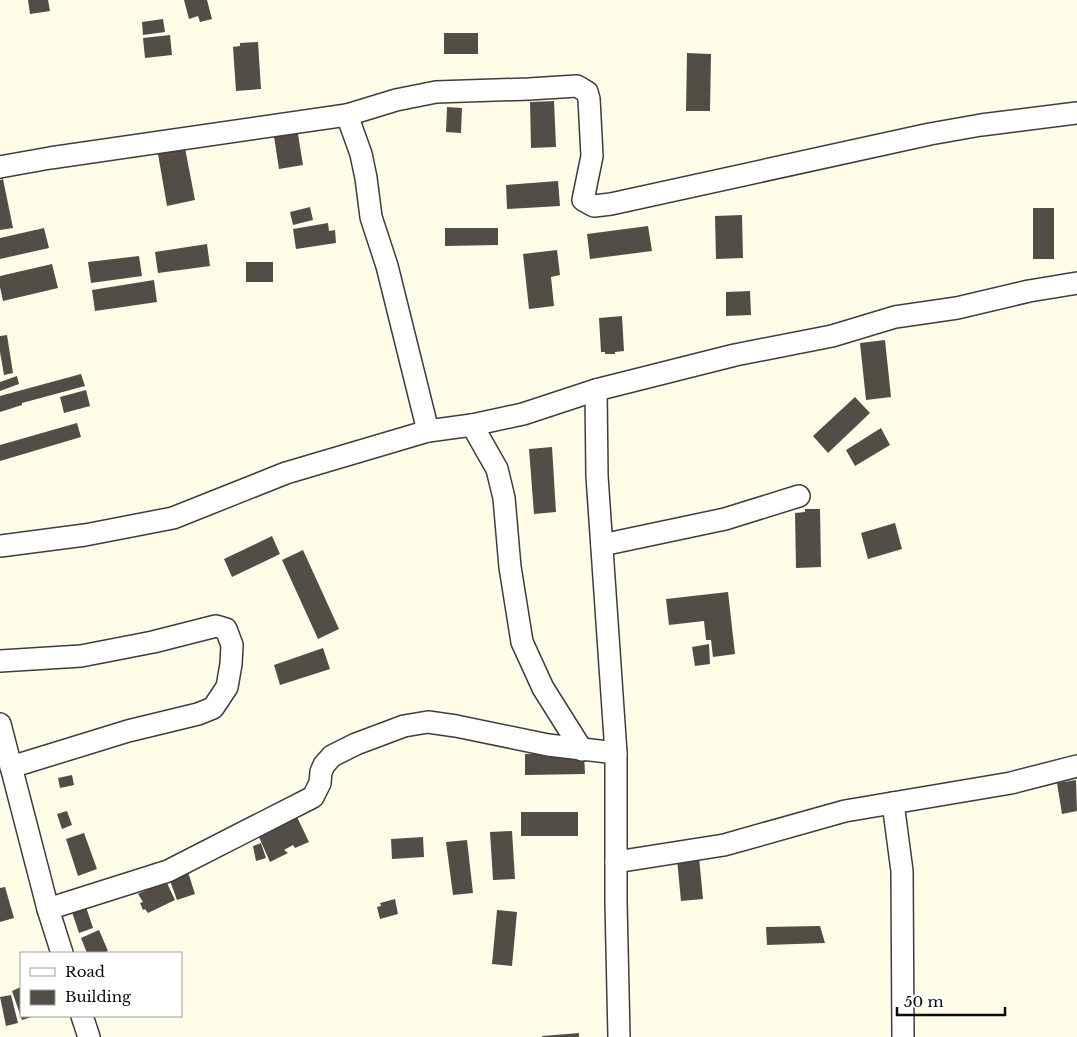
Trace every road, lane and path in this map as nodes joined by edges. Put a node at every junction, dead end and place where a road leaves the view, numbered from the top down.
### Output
1 (1077, 113) edge
2 (347, 116) junction
3 (0, 167) edge
4 (1077, 283) edge
5 (596, 390) junction
6 (472, 426) junction
7 (428, 430) junction
8 (799, 496) dead end
9 (602, 545) junction
10 (0, 546) edge
11 (0, 661) edge
12 (0, 724) edge
13 (582, 750) junction
14 (616, 754) junction
15 (1077, 766) edge
16 (11, 767) junction
17 (893, 803) junction
18 (616, 862) junction
19 (48, 909) junction
20 (62, 952) edge
21 (82, 1017) edge
22 (89, 1037) edge
23 (620, 1037) edge
24 (903, 1037) edge

1 - 2 street
2 - 3 street
2 - 7 street
4 - 5 street
5 - 6 street
5 - 9 street
6 - 7 street
6 - 13 street
7 - 10 street
8 - 9 street
9 - 14 street
11 - 16 street
12 - 16 street
13 - 14 street
13 - 19 street
14 - 18 street
15 - 17 street
16 - 19 street
17 - 18 street
17 - 24 street
18 - 23 street
19 - 20 street
21 - 22 street

